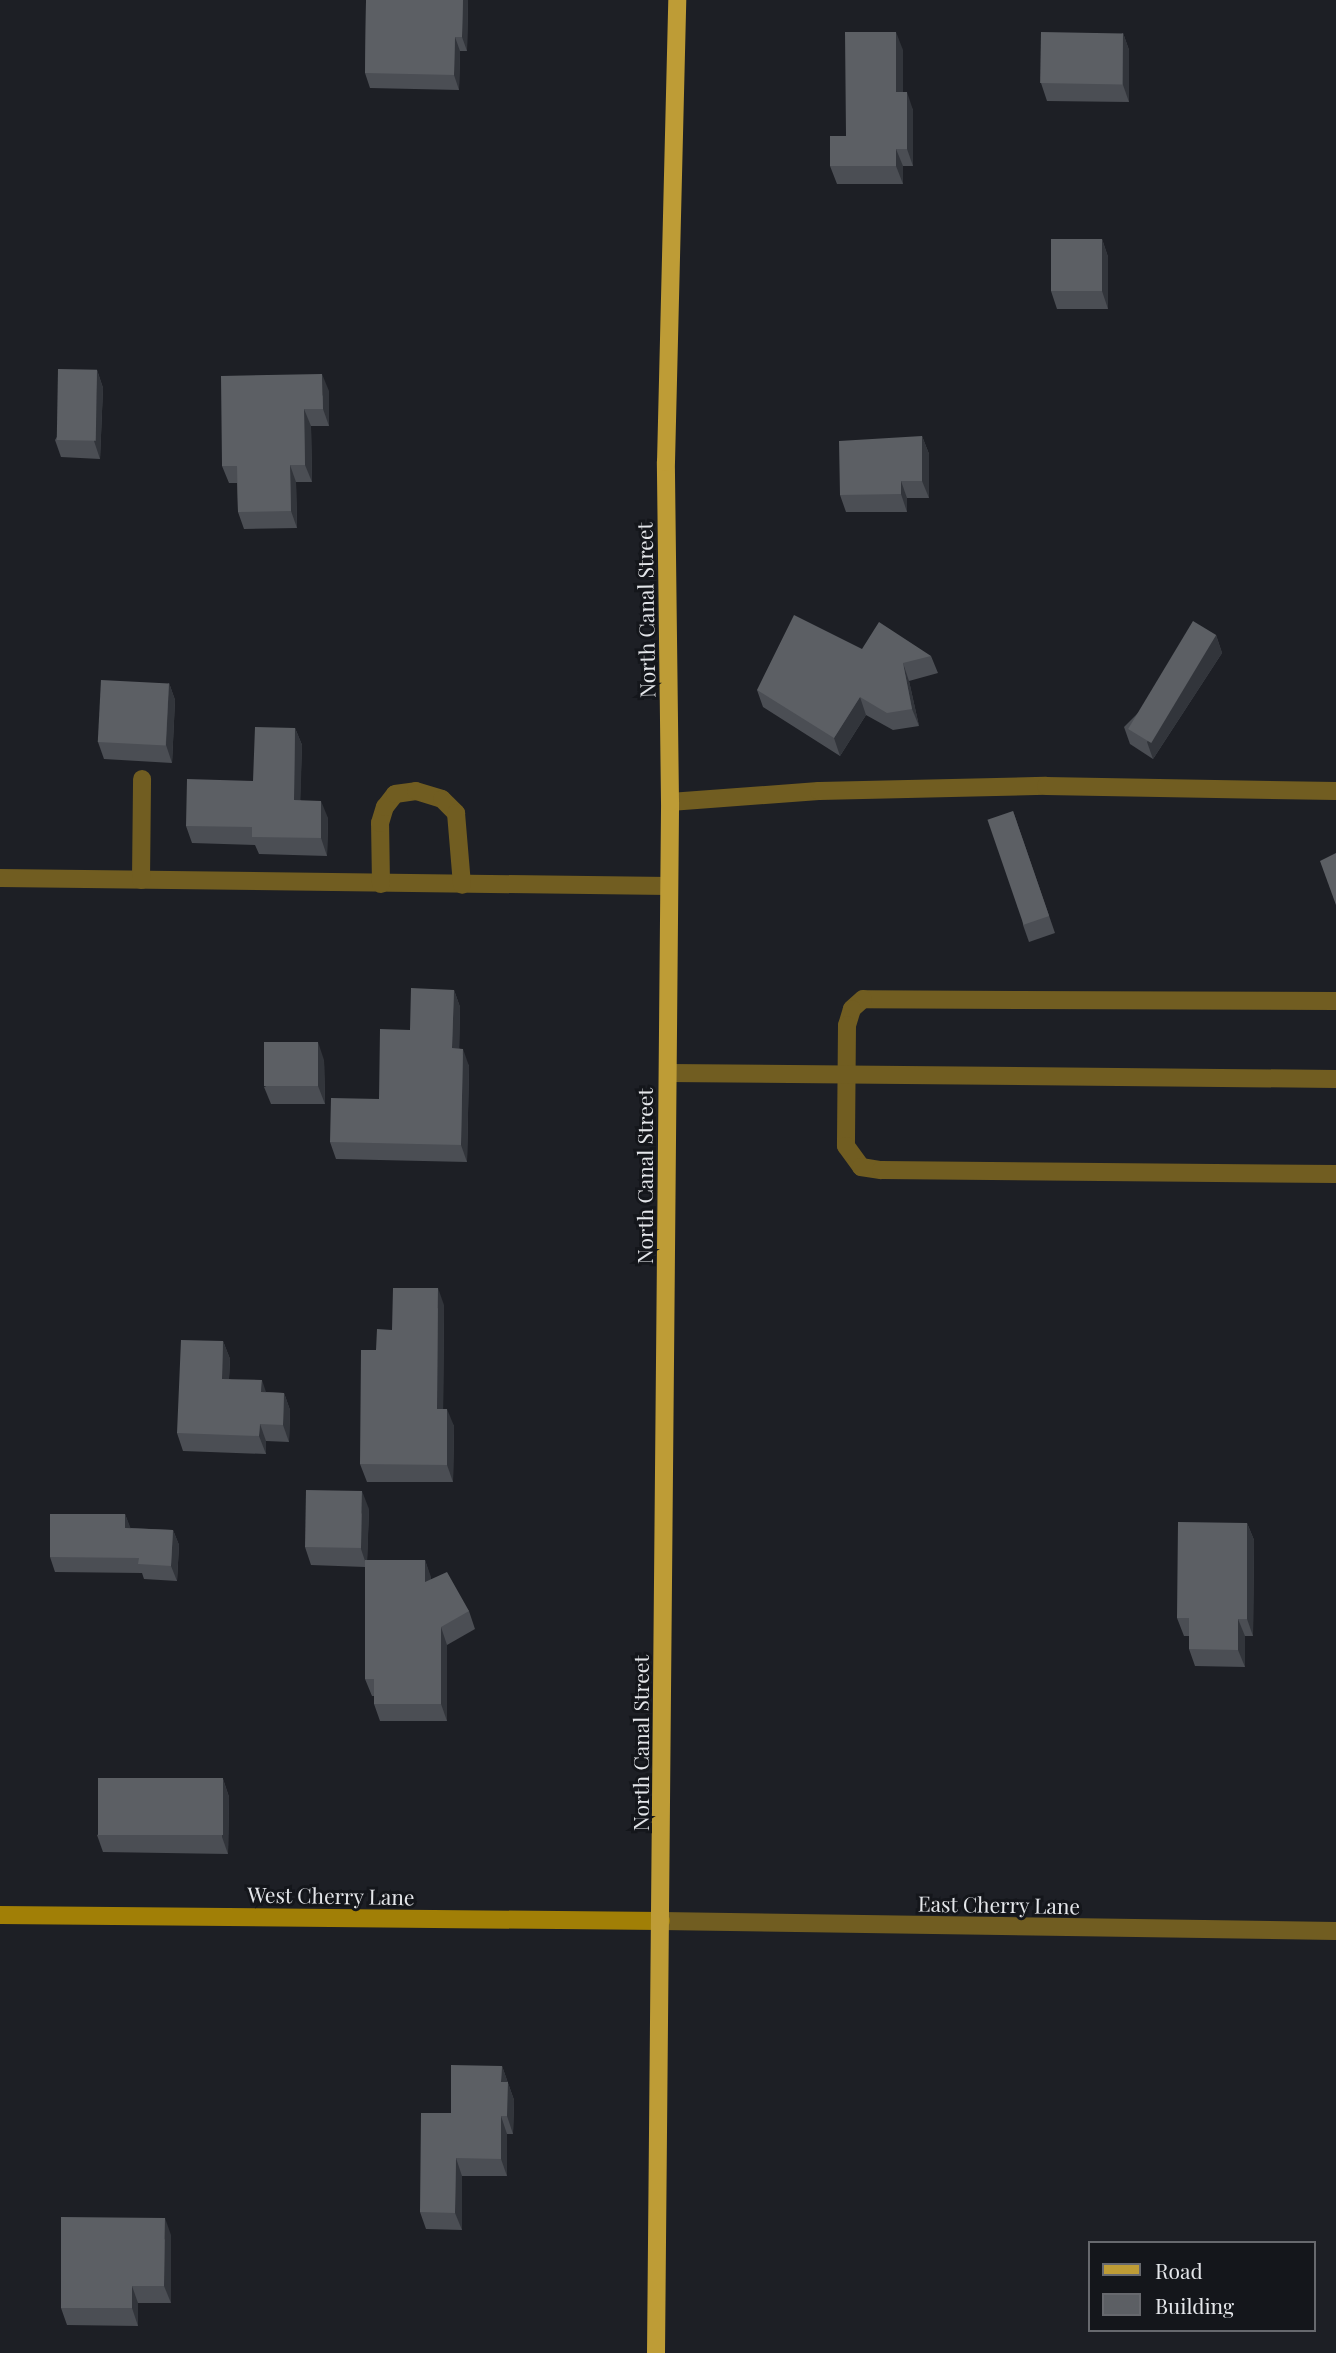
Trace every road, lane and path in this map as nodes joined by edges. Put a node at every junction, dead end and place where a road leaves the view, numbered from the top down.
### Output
1 (677, 0) edge
2 (142, 779) dead end
3 (1336, 791) edge
4 (670, 802) junction
5 (0, 877) edge
6 (141, 880) junction
7 (381, 884) junction
8 (462, 885) junction
9 (669, 886) junction
10 (1336, 1001) edge
11 (667, 1073) junction
12 (847, 1075) junction
13 (1336, 1079) edge
14 (1336, 1174) edge
15 (0, 1915) edge
16 (661, 1921) junction
17 (1336, 1931) edge
18 (656, 2353) edge

1 - 4 main road, North Canal Street
2 - 6 street
3 - 4 street
4 - 9 main road, North Canal Street
5 - 6 street
6 - 7 street
7 - 8 street
7 - 8 street
8 - 9 street
9 - 11 main road, North Canal Street
10 - 12 street
11 - 12 street
11 - 16 main road, North Canal Street
12 - 13 street
12 - 14 street
15 - 16 street, West Cherry Lane
16 - 17 street, East Cherry Lane
16 - 18 main road, North Canal Street

